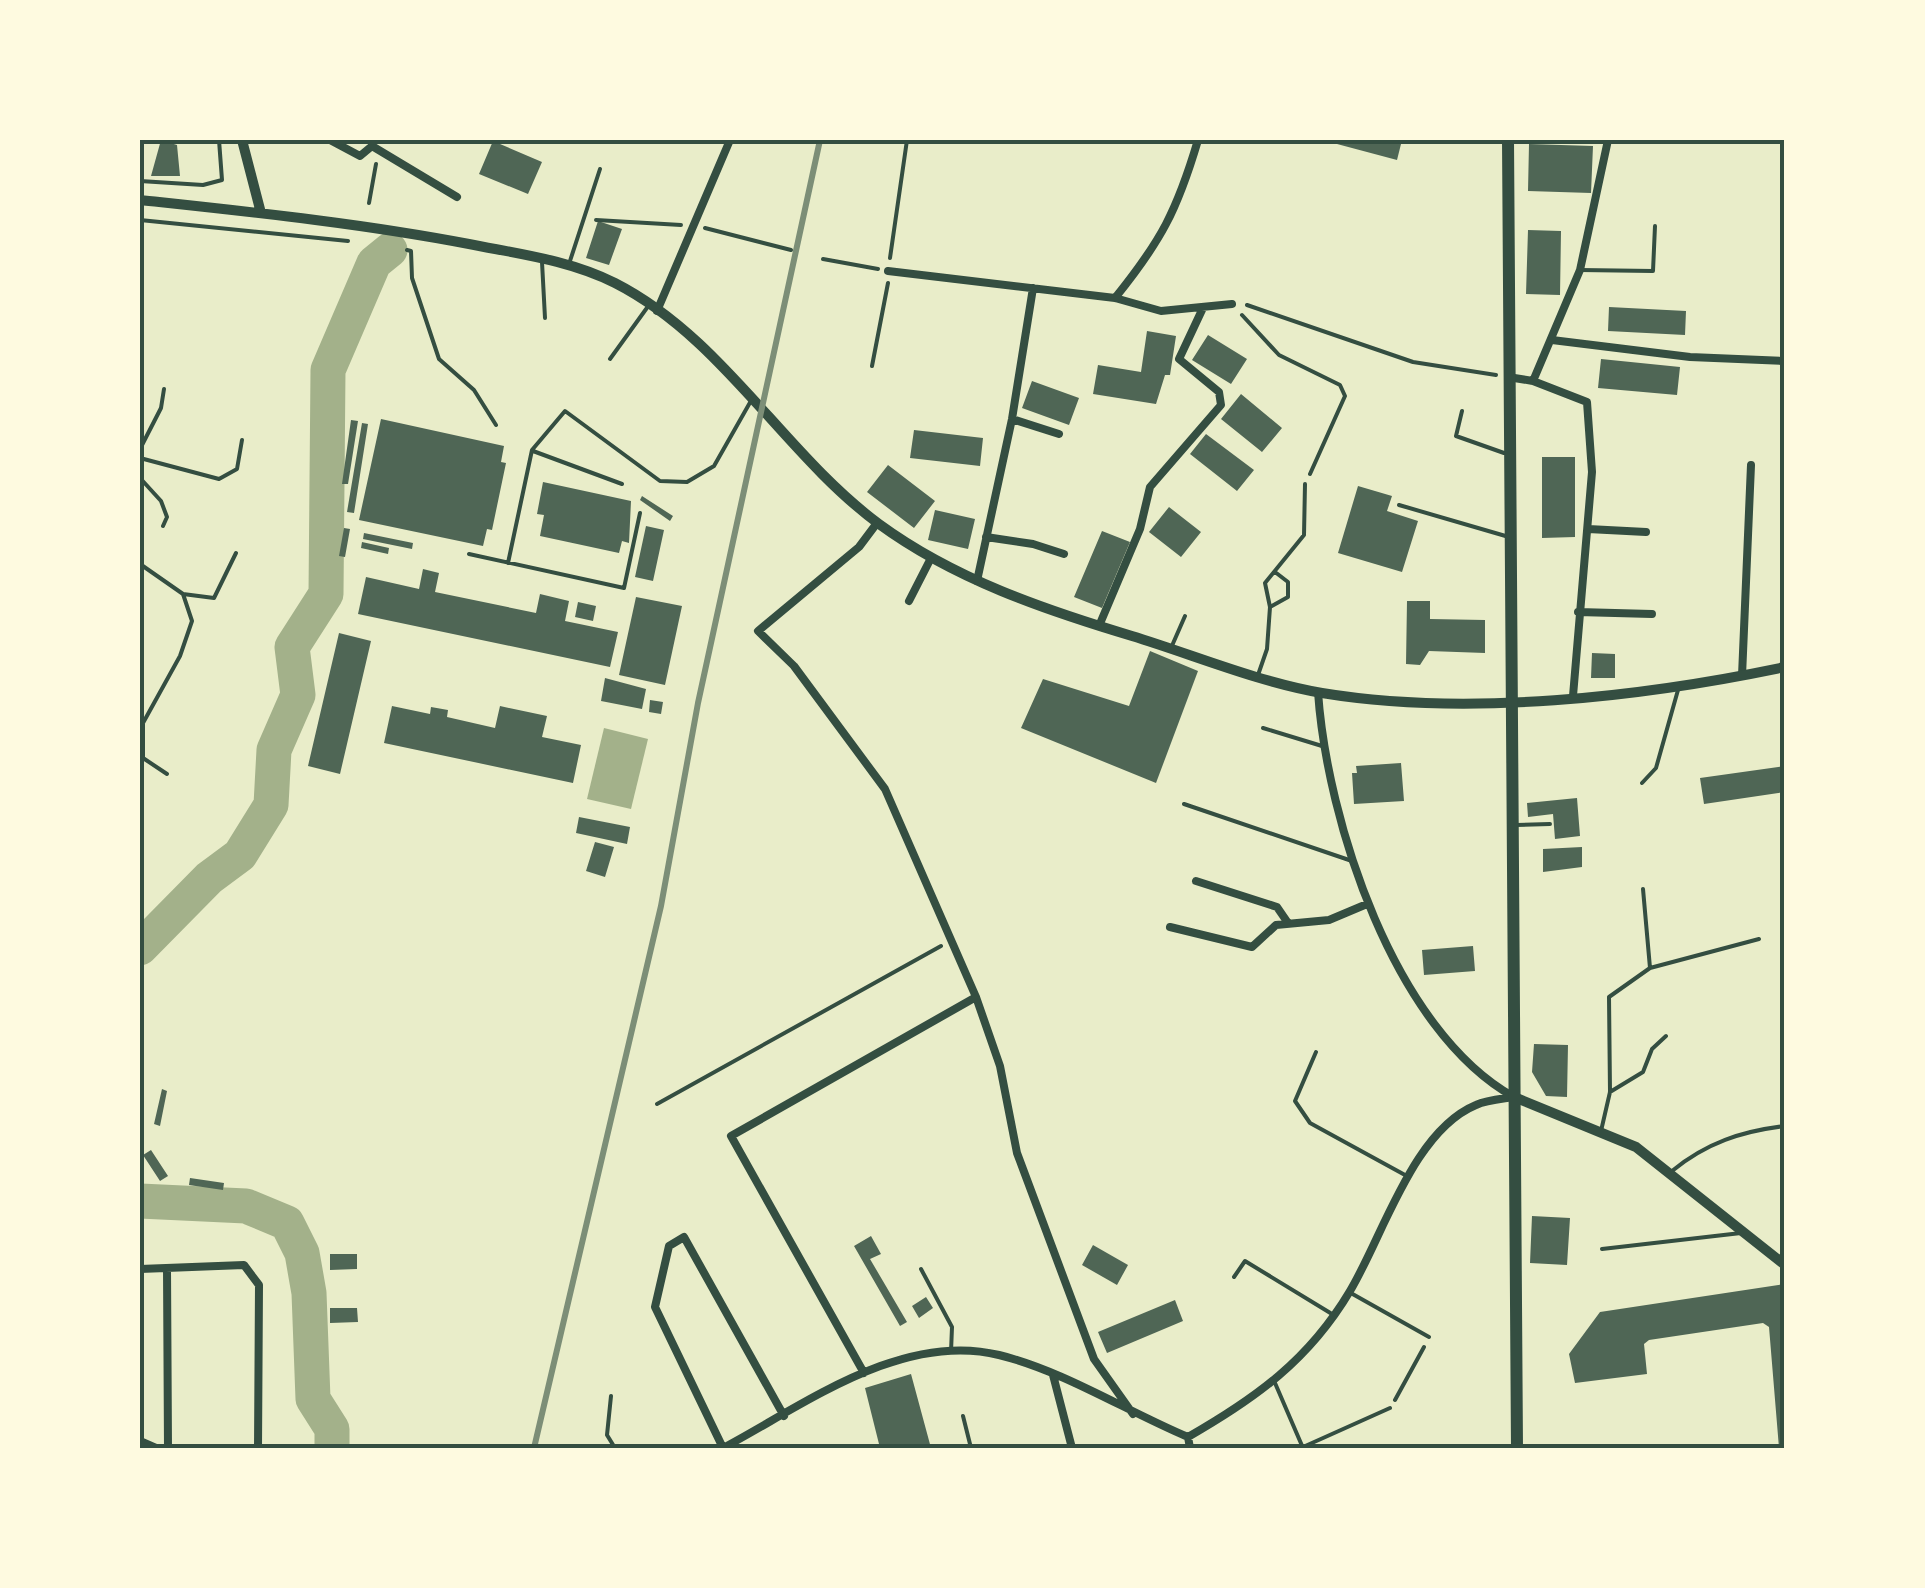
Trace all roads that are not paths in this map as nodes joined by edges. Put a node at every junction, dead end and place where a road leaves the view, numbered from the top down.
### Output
1 (242, 140) edge
2 (330, 140) edge
3 (730, 140) edge
4 (1198, 140) edge
5 (1508, 140) edge
6 (1608, 140) edge
7 (371, 146) edge
8 (600, 169) dead end
9 (458, 197) dead end
10 (140, 200) edge
11 (261, 214) junction
12 (1654, 226) dead end
13 (542, 257) junction
14 (569, 264) junction
15 (1580, 270) junction
16 (888, 272) road end
17 (1032, 288) junction
18 (1115, 298) junction
19 (1232, 304) road end
20 (653, 308) junction
21 (1202, 310) junction
22 (545, 318) dead end
23 (1552, 340) junction
24 (610, 359) dead end
25 (1785, 361) edge
26 (1508, 378) junction
27 (1533, 381) junction
28 (164, 390) dead end
29 (752, 400) junction
30 (1462, 411) dead end
31 (1012, 419) junction
32 (1059, 434) dead end
33 (242, 440) dead end
34 (140, 449) edge
35 (532, 450) junction
36 (1509, 454) junction
37 (140, 458) edge
38 (1751, 464) dead end
39 (140, 478) edge
40 (622, 484) dead end
41 (1305, 484) road end
42 (1399, 506) dead end
43 (640, 512) dead end
44 (877, 523) junction
45 (163, 526) dead end
46 (1588, 529) junction
47 (1646, 532) dead end
48 (1509, 537) junction
49 (986, 538) junction
50 (236, 553) dead end
51 (469, 554) dead end
52 (1064, 554) dead end
53 (931, 558) junction
54 (508, 563) junction
55 (140, 564) edge
56 (1275, 572) junction
57 (977, 581) junction
58 (182, 594) junction
59 (908, 600) dead end
60 (1270, 606) junction
61 (1578, 612) junction
62 (1652, 614) dead end
63 (1185, 616) dead end
64 (1099, 626) junction
65 (1171, 648) junction
66 (1785, 667) edge
67 (1258, 675) junction
68 (1742, 676) junction
69 (1678, 690) junction
70 (1318, 692) junction
71 (1573, 696) junction
72 (1509, 700) junction
73 (1263, 728) dead end
74 (1322, 746) junction
75 (167, 774) dead end
76 (1642, 784) dead end
77 (1184, 804) dead end
78 (1550, 824) dead end
79 (1511, 826) junction
80 (1356, 863) junction
81 (1196, 881) dead end
82 (1643, 889) dead end
83 (1367, 904) junction
84 (1288, 924) junction
85 (1170, 927) dead end
86 (1759, 939) dead end
87 (1650, 968) junction
88 (976, 997) junction
89 (1666, 1036) dead end
90 (1316, 1052) dead end
91 (1610, 1092) junction
92 (1514, 1097) junction
93 (1785, 1126) edge
94 (1601, 1131) junction
95 (1668, 1174) junction
96 (1409, 1178) junction
97 (1741, 1233) junction
98 (1602, 1249) dead end
99 (1785, 1264) edge
100 (167, 1268) junction
101 (140, 1269) edge
102 (921, 1269) dead end
103 (1234, 1277) dead end
104 (1350, 1292) junction
105 (1332, 1314) junction
106 (1429, 1337) road end
107 (951, 1352) junction
108 (864, 1373) junction
109 (1053, 1375) junction
110 (1276, 1383) junction
111 (611, 1396) dead end
112 (1390, 1408) road end
113 (1133, 1414) junction
114 (784, 1416) junction
115 (963, 1416) dead end
116 (1188, 1436) junction
117 (140, 1441) edge
118 (156, 1448) edge
119 (168, 1448) edge
120 (258, 1448) edge
121 (615, 1448) edge
122 (723, 1448) edge
123 (971, 1448) edge
124 (1072, 1448) edge
125 (1190, 1448) edge
126 (1303, 1448) edge
127 (1517, 1448) edge

1 - 11 street
2 - 7 street
3 - 20 street
4 - 18 street
5 - 26 main road
6 - 15 street
7 - 9 street
8 - 14 lane
10 - 11 street
11 - 13 street
12 - 15 lane
13 - 14 street
13 - 22 lane
14 - 20 street
15 - 23 street
16 - 17 street
17 - 18 street
17 - 31 street
18 - 21 street
19 - 21 street
20 - 24 lane
20 - 29 street
21 - 64 street
23 - 25 street
23 - 27 street
26 - 27 street
26 - 36 main road
27 - 46 street
28 - 34 lane
29 - 35 lane
29 - 44 street
30 - 36 lane
31 - 32 street
31 - 49 street
33 - 37 lane
35 - 40 lane
35 - 54 lane
36 - 48 main road
38 - 68 street
39 - 45 lane
41 - 56 lane
42 - 48 lane
43 - 54 lane
44 - 53 street
44 - 88 street
46 - 47 street
46 - 61 street
48 - 72 main road
49 - 52 street
49 - 57 street
50 - 58 lane
51 - 54 lane
53 - 57 street
53 - 59 street
55 - 58 lane
56 - 60 lane
56 - 60 lane
57 - 64 street
58 - 75 lane
60 - 67 lane
61 - 62 street
61 - 71 street
63 - 65 lane
64 - 65 street
65 - 67 street
66 - 68 street
67 - 70 street
68 - 69 street
69 - 71 street
69 - 76 lane
70 - 72 street
70 - 74 street
71 - 72 street
72 - 79 main road
73 - 74 lane
74 - 80 street
77 - 80 lane
78 - 79 lane
79 - 92 main road
80 - 83 street
81 - 84 street
82 - 87 lane
83 - 84 street
83 - 92 street
84 - 85 street
86 - 87 lane
87 - 91 lane
88 - 108 street
88 - 113 street
89 - 91 lane
90 - 96 lane
91 - 94 lane
92 - 94 street
92 - 96 street
92 - 127 main road
93 - 95 lane
94 - 95 street
95 - 97 street
96 - 104 street
97 - 98 lane
97 - 99 street
100 - 101 street
100 - 119 street
100 - 120 street
102 - 107 lane
103 - 105 lane
104 - 105 street
104 - 106 lane
105 - 110 street
107 - 108 street
107 - 109 street
108 - 114 street
109 - 113 street
109 - 124 street
110 - 116 street
110 - 126 lane
111 - 121 lane
112 - 126 lane
113 - 116 street
114 - 122 street
114 - 122 street
115 - 123 lane
116 - 125 street
117 - 118 street

